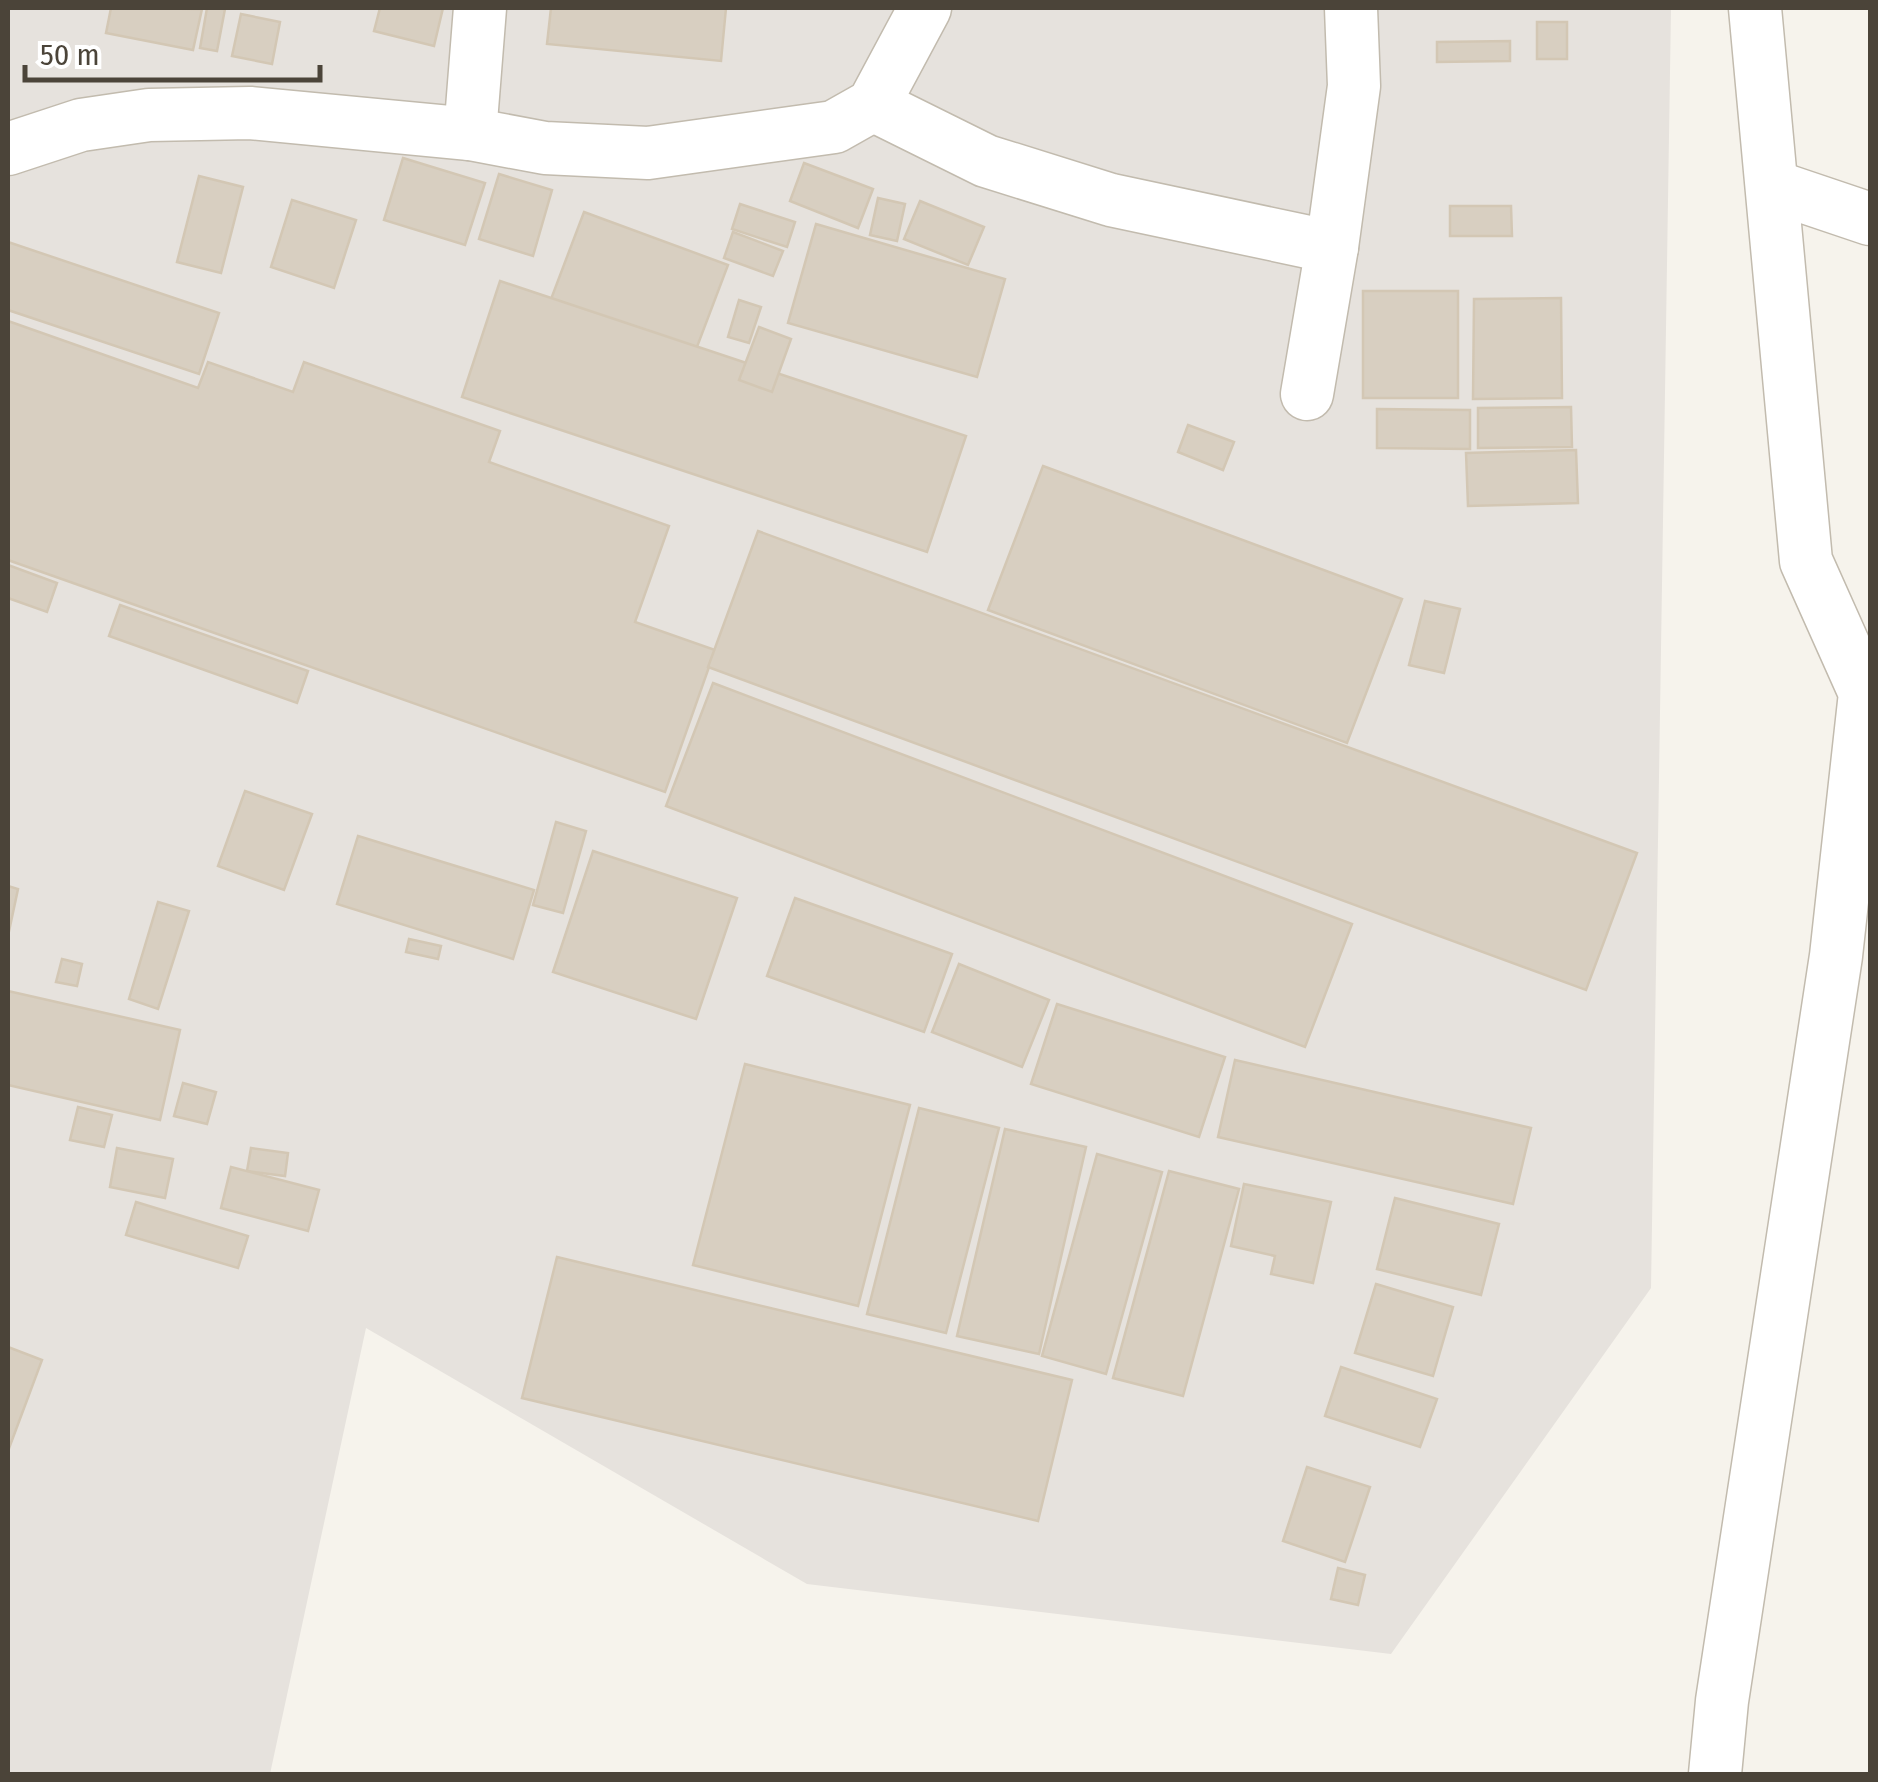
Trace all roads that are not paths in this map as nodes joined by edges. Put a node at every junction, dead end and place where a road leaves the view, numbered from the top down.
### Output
1 (480, 8) edge
2 (925, 8) edge
3 (1351, 8) edge
4 (1755, 8) edge
5 (873, 105) junction
6 (470, 134) junction
7 (8, 149) edge
8 (1772, 186) junction
9 (1870, 219) edge
10 (1332, 247) junction
11 (1307, 394) dead end
12 (1715, 1774) edge

1 - 6 street
2 - 5 street
3 - 10 street
4 - 8 street
5 - 6 street
5 - 10 street
6 - 7 street
8 - 9 street
8 - 12 street
10 - 11 street

